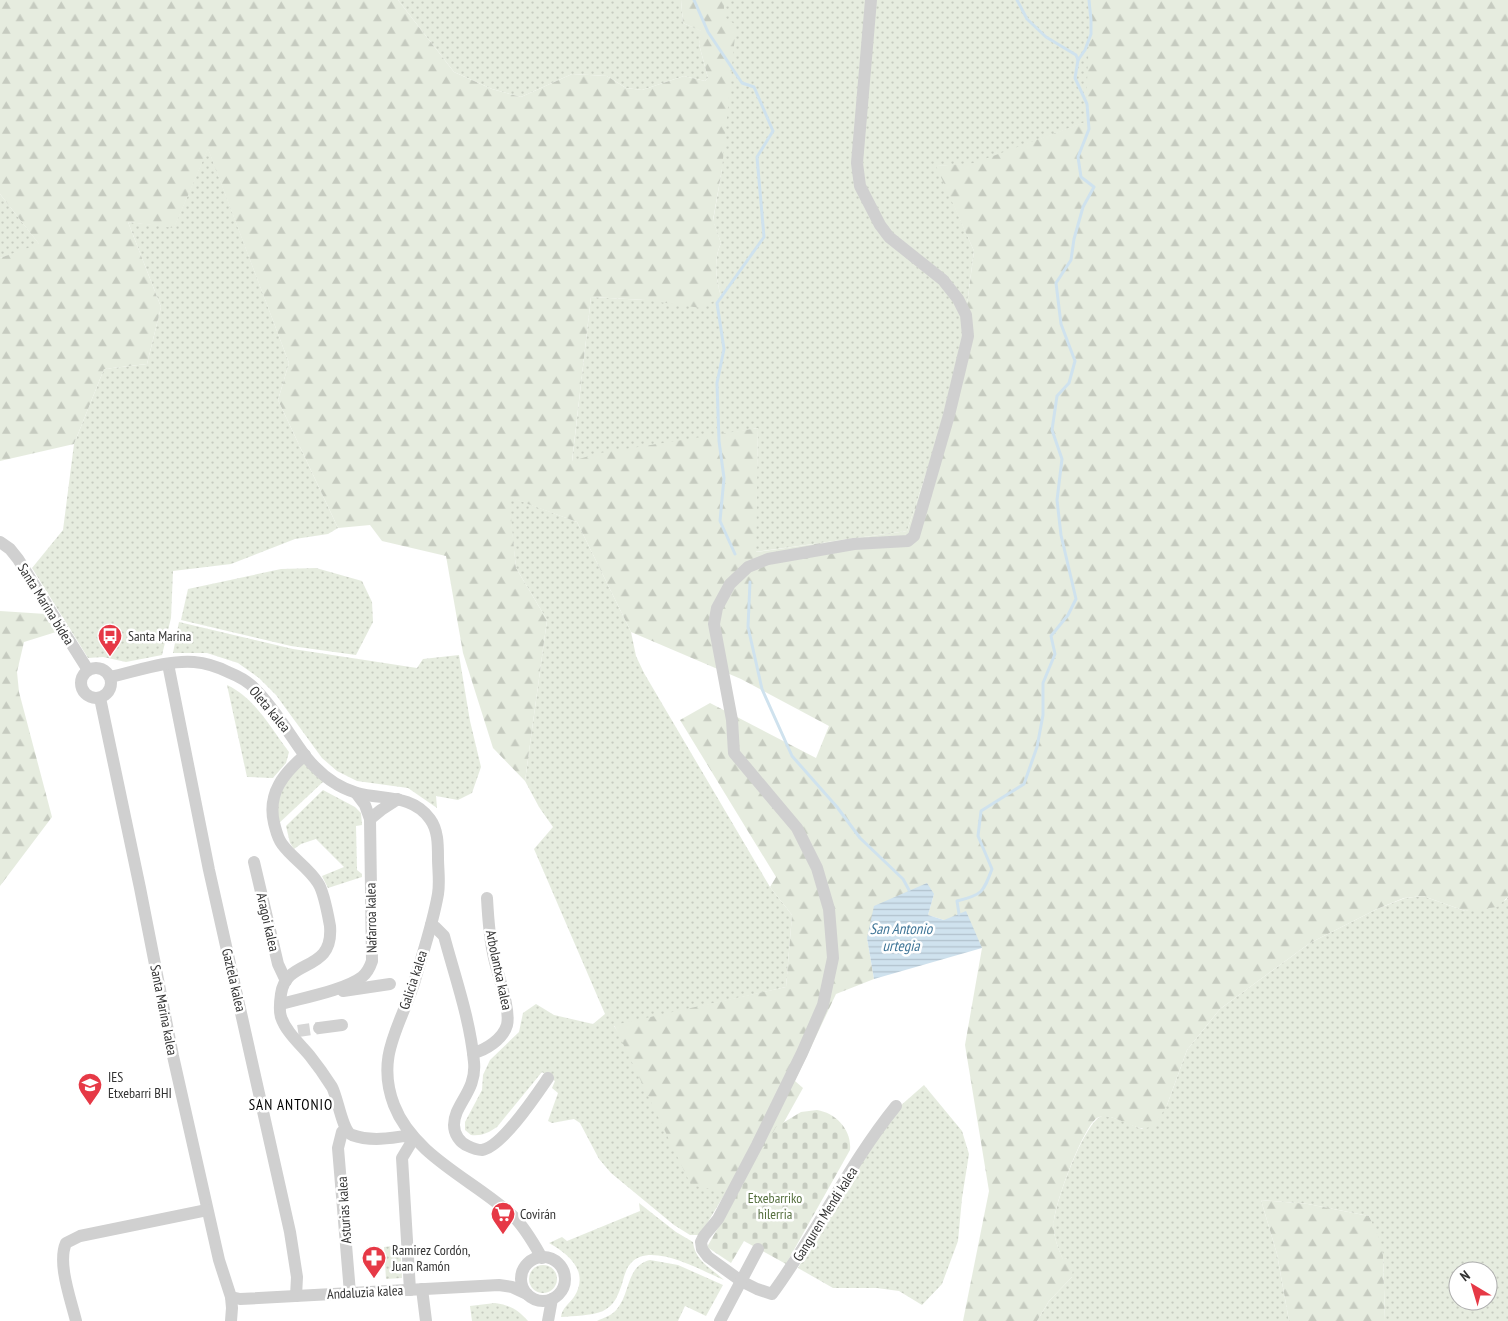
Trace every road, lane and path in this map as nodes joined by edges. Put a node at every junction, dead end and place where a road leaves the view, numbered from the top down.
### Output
1 (871, 0) edge
2 (0, 542) edge
3 (168, 664) junction
4 (88, 670) junction
5 (110, 677) junction
6 (100, 698) junction
7 (305, 755) junction
8 (356, 793) junction
9 (398, 799) junction
10 (370, 819) junction
11 (254, 862) dead end
12 (487, 898) dead end
13 (431, 924) junction
14 (286, 981) junction
15 (390, 984) dead end
16 (328, 991) junction
17 (281, 1004) junction
18 (342, 1025) dead end
19 (318, 1028) tunnel mouth
20 (473, 1054) junction
21 (548, 1078) dead end
22 (896, 1106) dead end
23 (345, 1129) junction
24 (412, 1135) junction
25 (207, 1210) junction
26 (524, 1229) junction
27 (758, 1249) dead end
28 (542, 1258) junction
29 (529, 1263) junction
30 (521, 1275) junction
31 (741, 1281) junction
32 (499, 1285) junction
33 (416, 1290) junction
34 (350, 1293) junction
35 (527, 1294) junction
36 (296, 1296) junction
37 (231, 1297) junction
38 (552, 1299) junction
39 (538, 1301) junction
40 (76, 1321) edge
41 (231, 1321) edge
42 (426, 1321) edge
43 (548, 1321) edge
44 (720, 1321) edge

1 - 31 street
2 - 4 street, Santa Marina bidea
3 - 5 street, Oleta kalea
3 - 7 street, Oleta kalea
3 - 36 street, Gaztela kalea
4 - 5 street
4 - 6 street
5 - 6 street
6 - 25 street, Santa Marina kalea
7 - 8 street, Galicia kalea
7 - 14 street
8 - 9 street, Galicia kalea
8 - 10 street, Nafarroa kalea
9 - 10 street
9 - 13 street, Galicia kalea
10 - 16 street, Nafarroa kalea
11 - 14 street, Aragoi kalea
12 - 20 street, Arbolantxa kalea
13 - 20 street
13 - 24 street, Galicia kalea
14 - 17 street
15 - 16 street, Nafarroa kalea
16 - 17 street, Nafarroa kalea
17 - 23 street
18 - 19 street
20 - 21 street
22 - 31 street, Ganguren Mendi kalea
23 - 24 street
23 - 34 street, Asturias kalea
24 - 26 street, Galicia kalea
24 - 33 street
25 - 37 street, Santa Marina kalea
25 - 40 street
26 - 28 street, Galicia kalea
26 - 29 street
27 - 31 street
28 - 29 street
28 - 38 street
29 - 30 street
30 - 32 street, Andaluzia kalea
30 - 35 street
31 - 44 street
32 - 33 street, Andaluzia kalea
32 - 35 street, Andaluzia kalea
33 - 34 street, Andaluzia kalea
33 - 42 street
34 - 36 street, Andaluzia kalea
35 - 39 street
36 - 37 street, Andaluzia kalea
37 - 41 street, Santa Marina kalea
38 - 39 street
38 - 43 street
39 - 43 street

